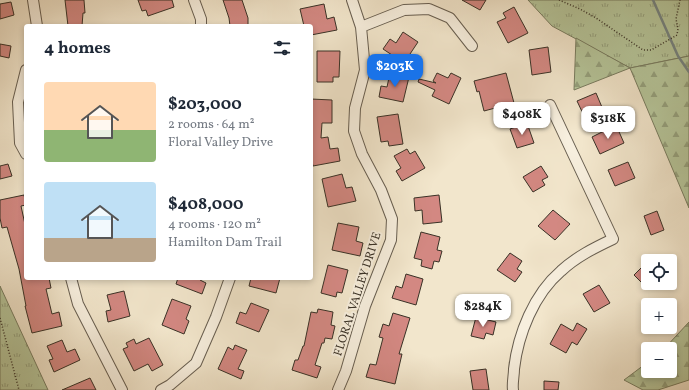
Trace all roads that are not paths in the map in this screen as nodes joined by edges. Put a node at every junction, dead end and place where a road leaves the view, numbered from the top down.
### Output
1 (33, 0) edge
2 (194, 0) edge
3 (352, 0) edge
4 (37, 24) edge
5 (201, 24) edge
6 (361, 27) junction
7 (472, 46) dead end
8 (24, 78) edge
9 (550, 105) dead end
10 (24, 150) edge
11 (72, 280) edge
12 (229, 280) edge
13 (122, 390) edge
14 (161, 390) edge
15 (338, 390) edge
16 (513, 390) edge

1 - 4 street
2 - 5 street
3 - 6 street, FLORAL VALLEY DRIVE
6 - 7 street
6 - 15 street, FLORAL VALLEY DRIVE
8 - 10 street
9 - 16 street
11 - 13 street
12 - 14 street

